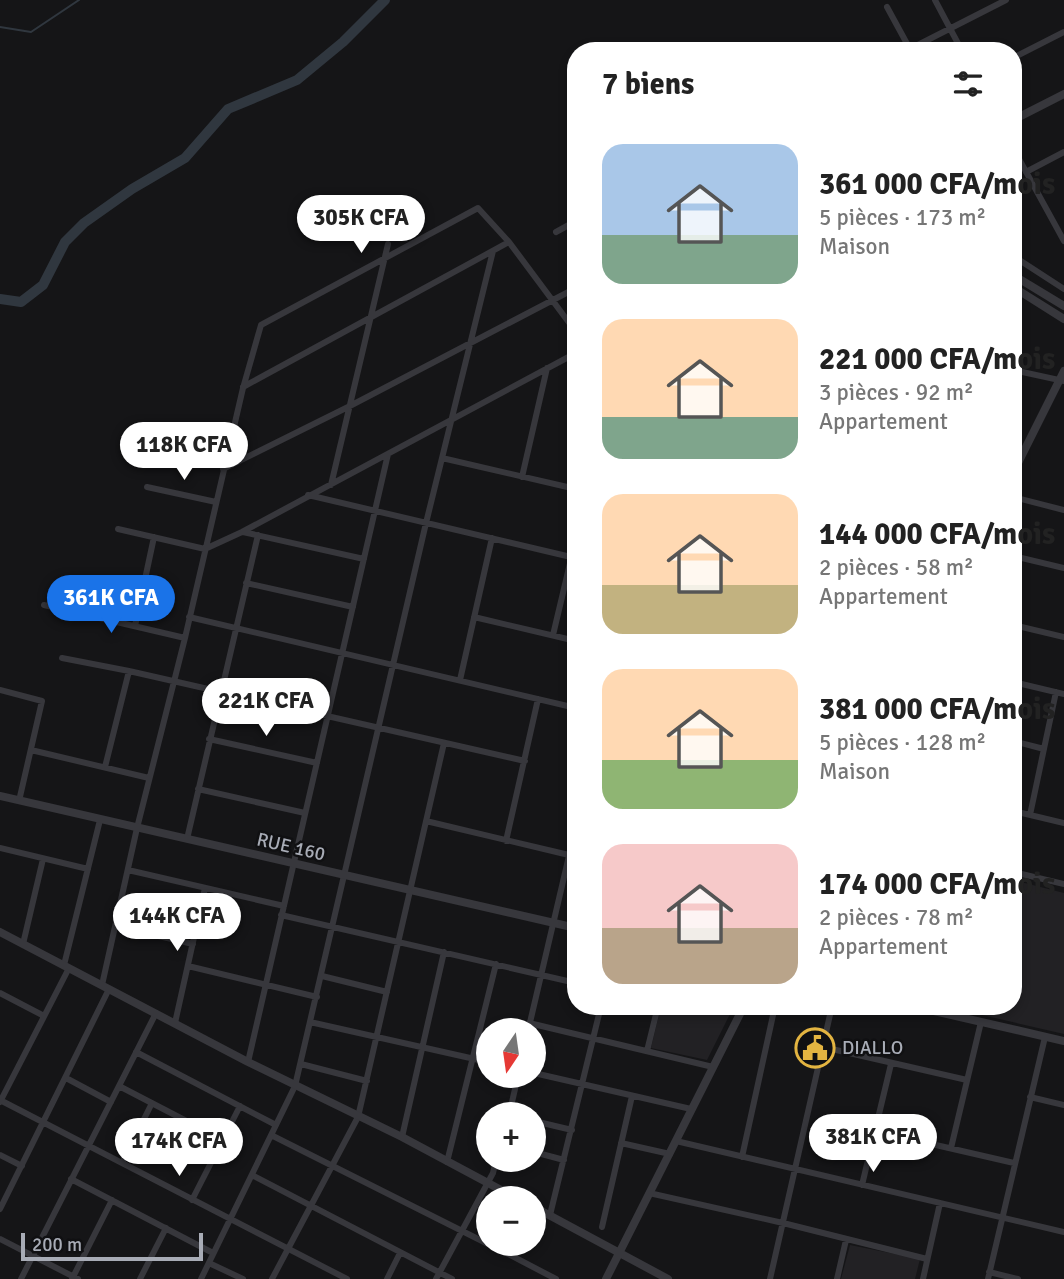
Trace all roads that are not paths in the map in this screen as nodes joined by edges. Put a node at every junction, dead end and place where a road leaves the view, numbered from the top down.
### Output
1 (935, 0) edge
2 (1006, 0) edge
3 (887, 7) dead end
4 (950, 29) junction
5 (1064, 32) edge
6 (905, 42) edge
7 (925, 42) edge
8 (957, 42) edge
9 (1022, 53) edge
10 (1064, 94) edge
11 (1022, 115) edge
12 (1064, 152) edge
13 (1022, 165) edge
14 (1026, 172) junction
15 (567, 226) edge
16 (556, 232) dead end
17 (509, 242) junction
18 (1064, 242) edge
19 (388, 244) dead end
20 (493, 251) junction
21 (384, 258) junction
22 (1022, 263) edge
23 (1022, 280) edge
24 (1064, 289) edge
25 (567, 293) edge
26 (1022, 293) edge
27 (553, 300) junction
28 (1064, 306) edge
29 (370, 318) junction
30 (567, 319) edge
31 (1064, 319) edge
32 (471, 343) junction
33 (567, 358) edge
34 (547, 368) junction
35 (1064, 371) edge
36 (1022, 372) edge
37 (1062, 381) edge
38 (243, 387) junction
39 (348, 407) junction
40 (450, 420) junction
41 (388, 454) junction
42 (1022, 454) edge
43 (442, 458) junction
44 (223, 469) junction
45 (522, 477) junction
46 (331, 485) junction
47 (147, 487) dead end
48 (567, 487) edge
49 (308, 495) junction
50 (1022, 499) edge
51 (216, 502) junction
52 (1064, 510) edge
53 (374, 511) junction
54 (426, 523) junction
55 (118, 529) dead end
56 (242, 532) junction
57 (258, 535) junction
58 (154, 537) junction
59 (492, 538) junction
60 (205, 549) junction
61 (567, 556) edge
62 (1022, 558) edge
63 (363, 559) junction
64 (1064, 568) edge
65 (567, 574) edge
66 (246, 583) junction
67 (44, 605) dead end
68 (353, 607) junction
69 (189, 617) junction
70 (474, 617) junction
71 (135, 626) junction
72 (1022, 627) edge
73 (235, 629) junction
74 (553, 635) junction
75 (1064, 636) edge
76 (185, 638) junction
77 (567, 639) edge
78 (343, 653) junction
79 (62, 659) dead end
80 (394, 665) junction
81 (129, 671) junction
82 (460, 680) junction
83 (174, 681) junction
84 (1022, 684) edge
85 (0, 690) edge
86 (220, 692) junction
87 (1060, 693) edge
88 (538, 699) junction
89 (567, 706) edge
90 (327, 716) junction
91 (379, 729) junction
92 (209, 738) junction
93 (444, 743) junction
94 (1022, 743) edge
95 (1044, 749) junction
96 (31, 750) junction
97 (524, 761) junction
98 (317, 763) junction
99 (105, 767) junction
100 (149, 778) junction
101 (198, 789) junction
102 (0, 796) edge
103 (19, 801) junction
104 (1022, 813) edge
105 (305, 814) junction
106 (1030, 815) junction
107 (100, 820) junction
108 (426, 821) junction
109 (1064, 823) edge
110 (137, 828) junction
111 (187, 839) junction
112 (506, 841) junction
113 (0, 848) edge
114 (567, 855) edge
115 (43, 859) junction
116 (294, 863) junction
117 (567, 864) edge
118 (88, 870) junction
119 (128, 870) junction
120 (1022, 874) edge
121 (344, 875) junction
122 (1064, 884) edge
123 (205, 888) junction
124 (410, 892) junction
125 (284, 905) junction
126 (281, 915) junction
127 (554, 923) junction
128 (116, 926) junction
129 (333, 926) junction
130 (567, 926) edge
131 (0, 932) edge
132 (399, 941) junction
133 (23, 944) junction
134 (193, 944) junction
135 (444, 952) junction
136 (496, 964) junction
137 (188, 966) junction
138 (66, 967) junction
139 (541, 975) junction
140 (322, 976) junction
141 (567, 981) edge
142 (265, 985) junction
143 (106, 987) junction
144 (387, 992) junction
145 (1, 996) edge
146 (317, 997) junction
147 (156, 1013) junction
148 (599, 1015) edge
149 (656, 1015) edge
150 (739, 1015) edge
151 (773, 1015) edge
152 (830, 1015) edge
153 (951, 1015) edge
154 (44, 1016) junction
155 (531, 1018) edge
156 (310, 1022) junction
157 (981, 1022) junction
158 (175, 1023) junction
159 (546, 1030) edge
160 (377, 1036) junction
161 (1045, 1037) junction
162 (594, 1039) junction
163 (1064, 1041) edge
164 (422, 1047) junction
165 (823, 1047) junction
166 (647, 1051) junction
167 (136, 1052) junction
168 (473, 1059) junction
169 (476, 1060) edge
170 (248, 1062) junction
171 (301, 1063) junction
172 (891, 1064) junction
173 (713, 1067) junction
174 (546, 1076) edge
175 (66, 1078) junction
176 (967, 1080) junction
177 (367, 1081) junction
178 (583, 1084) junction
179 (119, 1086) junction
180 (295, 1086) junction
181 (632, 1096) junction
182 (1030, 1097) junction
183 (0, 1101) edge
184 (111, 1102) junction
185 (152, 1103) junction
186 (1064, 1105) edge
187 (240, 1106) junction
188 (691, 1109) junction
189 (358, 1117) junction
190 (44, 1122) junction
191 (546, 1124) edge
192 (276, 1125) junction
193 (572, 1130) junction
194 (875, 1131) junction
195 (271, 1135) junction
196 (402, 1137) junction
197 (223, 1140) junction
198 (676, 1141) junction
199 (621, 1143) junction
200 (89, 1145) junction
201 (951, 1148) junction
202 (670, 1154) junction
203 (0, 1155) edge
204 (546, 1155) edge
205 (742, 1157) junction
206 (564, 1160) junction
207 (447, 1161) junction
208 (122, 1163) junction
209 (1014, 1163) junction
210 (22, 1166) junction
211 (332, 1166) junction
212 (795, 1169) junction
213 (493, 1172) edge
214 (251, 1175) junction
215 (71, 1179) junction
216 (486, 1182) junction
217 (862, 1185) junction
218 (494, 1186) edge
219 (649, 1193) junction
220 (112, 1200) junction
221 (192, 1200) junction
222 (940, 1203) junction
223 (310, 1208) junction
224 (0, 1209) edge
225 (546, 1213) edge
226 (550, 1215) junction
227 (1002, 1217) junction
228 (229, 1219) junction
229 (783, 1223) junction
230 (602, 1227) dead end
231 (166, 1228) junction
232 (461, 1230) junction
233 (1064, 1232) edge
234 (476, 1238) edge
235 (0, 1239) edge
236 (846, 1240) junction
237 (288, 1249) junction
238 (619, 1252) junction
239 (213, 1253) junction
240 (400, 1253) junction
241 (33, 1256) junction
242 (512, 1256) edge
243 (927, 1259) junction
244 (209, 1263) junction
245 (437, 1276) edge
246 (988, 1276) edge
247 (74, 1278) edge
248 (21, 1279) edge
249 (140, 1279) edge
250 (201, 1279) edge
251 (243, 1279) edge
252 (272, 1279) edge
253 (347, 1279) edge
254 (387, 1279) edge
255 (452, 1279) edge
256 (556, 1279) edge
257 (606, 1279) edge
258 (668, 1279) edge
259 (770, 1279) edge
260 (836, 1279) edge
261 (923, 1279) edge
262 (1018, 1279) edge

1 - 4 street
2 - 4 street
3 - 6 street
4 - 7 street
4 - 8 street
5 - 9 street
10 - 11 street
12 - 14 street
13 - 14 street
14 - 18 street
15 - 16 street
17 - 20 street
17 - 21 street
17 - 27 street
19 - 21 street
20 - 29 street
20 - 32 street
21 - 29 street
21 - 38 street
22 - 24 street
23 - 28 street
25 - 27 street
26 - 31 street
27 - 30 street
27 - 32 street
29 - 38 street
29 - 39 street
32 - 39 street
32 - 40 street
33 - 34 street
34 - 40 street
34 - 45 street
35 - 37 street
36 - 37 street
37 - 42 street
38 - 44 street
39 - 44 street
39 - 46 street
40 - 41 street
40 - 43 street
41 - 46 street
41 - 53 street
43 - 45 street
43 - 54 street
44 - 51 street
45 - 48 street
46 - 49 street
47 - 51 street
49 - 53 street
49 - 56 street
50 - 52 street
51 - 60 street
53 - 54 street
53 - 63 street
54 - 59 street
54 - 80 street
55 - 58 street
56 - 57 street
56 - 60 street
57 - 63 street
57 - 66 street
58 - 60 street
58 - 71 street
59 - 61 street
59 - 70 street
60 - 69 street
62 - 64 street
63 - 68 street
65 - 74 street
66 - 68 street
66 - 73 street
67 - 71 street
68 - 78 street
69 - 73 street
69 - 76 street
70 - 74 street
70 - 82 street
71 - 76 street
72 - 75 street
73 - 78 street
73 - 86 street
74 - 77 street
76 - 83 street
78 - 80 street
78 - 90 street
79 - 81 street
80 - 82 street
80 - 91 street
81 - 83 street
81 - 99 street
82 - 88 street
83 - 86 street
83 - 100 street
84 - 87 street
85 - 96 street
86 - 90 street
86 - 92 street
87 - 95 street
88 - 89 street
88 - 97 street
90 - 91 street
90 - 98 street
91 - 93 street
91 - 121 street
92 - 98 street
92 - 101 street
93 - 97 street
93 - 108 street
94 - 95 street
95 - 106 street
96 - 99 street
96 - 103 street
97 - 112 street
98 - 105 street
99 - 100 street
100 - 110 street
101 - 105 street
101 - 111 street
102 - 103 street, RUE 160
103 - 107 street, RUE 160
104 - 106 street
105 - 116 street
106 - 109 street
107 - 110 street, RUE 160
107 - 118 street
108 - 112 street
108 - 124 street
110 - 111 street, RUE 160
110 - 119 street
111 - 116 street, RUE 160
112 - 114 street
113 - 115 street
115 - 118 street
115 - 133 street
116 - 121 street, RUE 160
116 - 125 street
117 - 127 street
118 - 138 street
119 - 123 street
119 - 128 street
120 - 122 street
121 - 124 street, RUE 160
121 - 129 street
123 - 125 street
123 - 134 street
124 - 127 street, RUE 160
124 - 132 street
125 - 126 street
126 - 129 street
126 - 142 street
127 - 130 street, RUE 160
127 - 139 street
128 - 134 street
128 - 143 street
129 - 132 street
129 - 140 street
131 - 133 street
132 - 135 street
132 - 144 street
133 - 138 street
134 - 137 street
135 - 136 street
135 - 164 street
136 - 139 street
136 - 168 street
137 - 142 street
137 - 158 street
138 - 143 street
138 - 154 street
139 - 141 street
139 - 155 street
140 - 144 street
140 - 146 street
142 - 146 street
142 - 170 street
143 - 147 street
143 - 175 street
144 - 160 street
145 - 154 street
146 - 156 street
147 - 158 street
147 - 167 street
148 - 162 street
149 - 166 street
150 - 173 street
151 - 205 street
152 - 165 street
153 - 157 street
154 - 183 street
156 - 160 street
156 - 171 street
157 - 161 street
157 - 176 street
158 - 170 street
159 - 162 street
160 - 164 street
160 - 177 street
161 - 163 street
161 - 182 street
162 - 166 street
162 - 178 street
164 - 168 street
164 - 196 street
165 - 172 street
165 - 212 street
166 - 173 street
167 - 179 street
167 - 187 street
168 - 169 street
168 - 207 street
170 - 180 street
171 - 177 street
171 - 180 street
172 - 176 street
172 - 194 street
173 - 188 street
174 - 178 street
175 - 184 street
175 - 190 street
176 - 201 street
177 - 189 street
178 - 181 street
178 - 193 street
179 - 184 street
179 - 185 street
180 - 189 street
180 - 192 street
181 - 188 street
181 - 199 street
182 - 186 street
182 - 209 street
183 - 190 street
184 - 200 street
185 - 197 street
185 - 208 street
187 - 192 street
187 - 197 street
188 - 198 street
189 - 196 street
189 - 211 street
190 - 200 street
190 - 210 street
191 - 193 street
192 - 195 street
193 - 206 street
194 - 201 street
194 - 217 street
195 - 211 street
195 - 214 street
196 - 207 street
197 - 221 street
198 - 202 street
198 - 205 street
199 - 202 street
199 - 230 street
200 - 208 street
200 - 215 street
201 - 209 street
202 - 219 street
203 - 210 street
204 - 206 street
205 - 212 street
206 - 226 street
207 - 216 street
208 - 221 street
209 - 227 street
210 - 224 street
211 - 223 street
211 - 232 street
212 - 217 street
212 - 229 street
213 - 216 street
214 - 223 street
214 - 228 street
215 - 220 street
215 - 241 street
216 - 218 street
216 - 232 street
217 - 222 street
219 - 229 street
219 - 238 street
220 - 231 street
220 - 247 street
221 - 228 street
222 - 227 street
222 - 243 street
223 - 237 street
223 - 240 street
225 - 226 street
226 - 238 street
227 - 233 street
227 - 246 street
228 - 237 street
228 - 239 street
229 - 236 street
229 - 259 street
231 - 239 street
231 - 249 street
232 - 234 street
232 - 245 street
235 - 241 street
236 - 243 street
236 - 260 street
237 - 252 street
237 - 253 street
238 - 257 street
238 - 258 street
239 - 244 street
240 - 245 street
240 - 254 street
241 - 247 street
241 - 248 street
242 - 256 street
243 - 261 street
244 - 250 street
244 - 251 street
245 - 255 street
246 - 262 street

